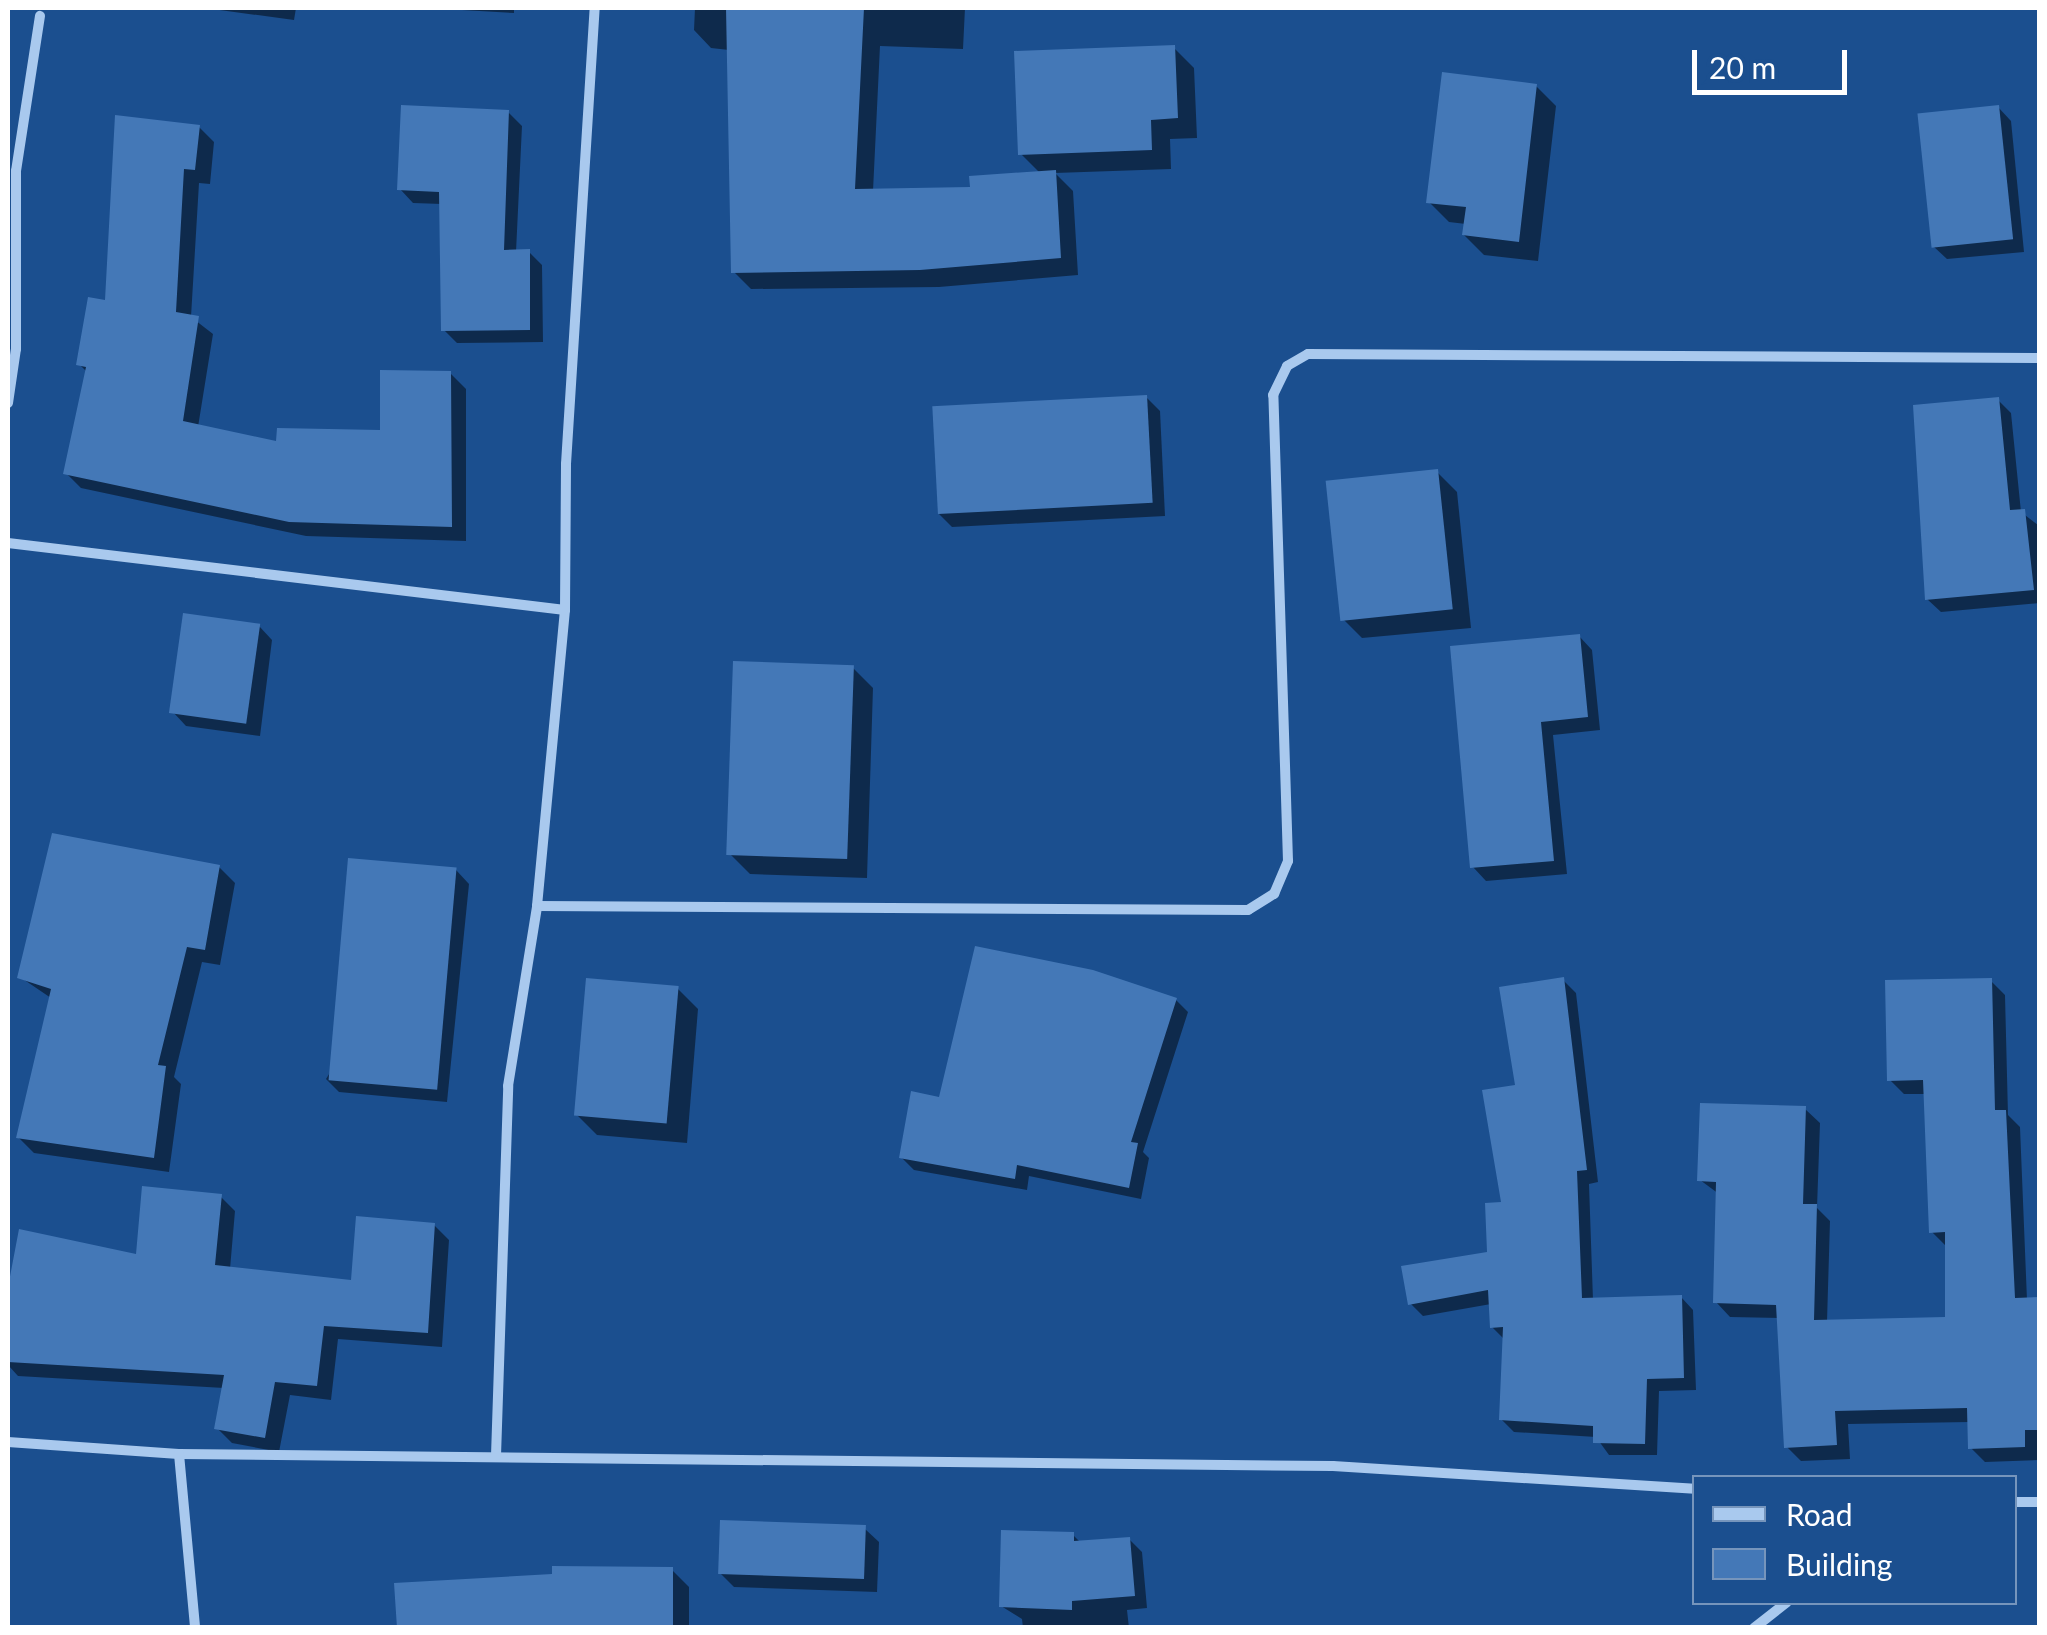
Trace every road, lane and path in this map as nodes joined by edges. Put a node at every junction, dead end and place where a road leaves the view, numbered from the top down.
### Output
1 (594, 8) edge
2 (40, 16) dead end
3 (2040, 358) edge
4 (8, 403) edge
5 (8, 543) edge
6 (565, 610) junction
7 (537, 906) junction
8 (8, 1442) edge
9 (179, 1454) junction
10 (496, 1456) junction
11 (1692, 1489) edge
12 (1783, 1605) edge
13 (195, 1628) edge
14 (1754, 1628) edge

1 - 6 street
2 - 4 street
3 - 7 street
5 - 6 street
6 - 7 street
7 - 10 street
8 - 9 street
9 - 10 street
9 - 13 street
10 - 11 street
12 - 14 street

